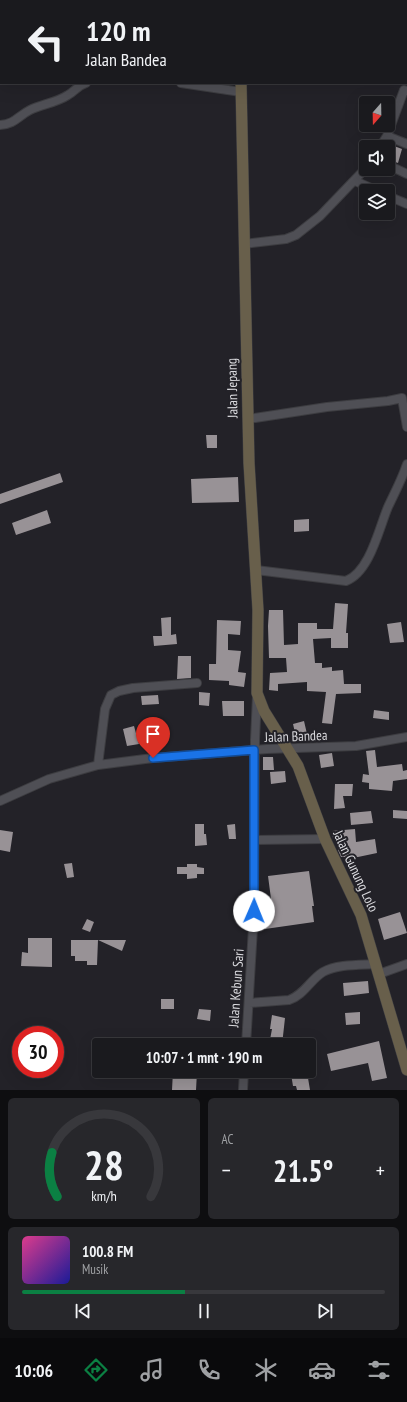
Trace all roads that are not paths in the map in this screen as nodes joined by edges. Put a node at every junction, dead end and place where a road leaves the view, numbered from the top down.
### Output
1 (83, 84) edge
2 (193, 84) edge
3 (241, 88) edge
4 (407, 91) edge
5 (0, 125) edge
6 (387, 136) junction
7 (384, 140) edge
8 (407, 144) edge
9 (395, 168) edge
10 (407, 174) edge
11 (359, 176) edge
12 (355, 181) junction
13 (362, 184) edge
14 (395, 199) edge
15 (407, 204) edge
16 (244, 244) junction
17 (405, 397) edge
18 (248, 419) junction
19 (407, 427) edge
20 (407, 464) edge
21 (256, 570) junction
22 (197, 682) dead end
23 (257, 693) junction
24 (407, 737) edge
25 (288, 748) junction
26 (254, 750) junction
27 (98, 765) junction
28 (0, 801) edge
29 (324, 839) junction
30 (255, 840) junction
31 (407, 964) edge
32 (377, 969) junction
33 (249, 1002) junction
34 (246, 1038) edge
35 (407, 1070) edge
36 (244, 1078) edge
37 (243, 1090) edge

1 - 5 street
2 - 3 street
3 - 16 street, Jalan Jepang
4 - 6 street
6 - 7 street
6 - 8 street
9 - 10 street
11 - 12 street
12 - 13 street
12 - 16 street
14 - 15 street
16 - 18 street, Jalan Jepang
17 - 18 street
17 - 19 street
18 - 21 street, Jalan Jepang
20 - 21 street
21 - 23 street, Jalan Jepang
22 - 27 street
23 - 25 street, Jalan Gunung Lolo
23 - 26 street, Jalan Kebun Sari
24 - 25 street, Jalan Bandea
25 - 26 street, Jalan Bandea
25 - 29 street, Jalan Gunung Lolo
26 - 27 street, Jalan Bandea
26 - 30 street, Jalan Kebun Sari
27 - 28 street, Jalan Bandea
29 - 30 street
29 - 32 street, Jalan Gunung Lolo
30 - 33 street, Jalan Kebun Sari
31 - 32 street
32 - 33 street
32 - 35 street, Jalan Gunung Lolo
33 - 34 street, Jalan Kebun Sari
36 - 37 street

